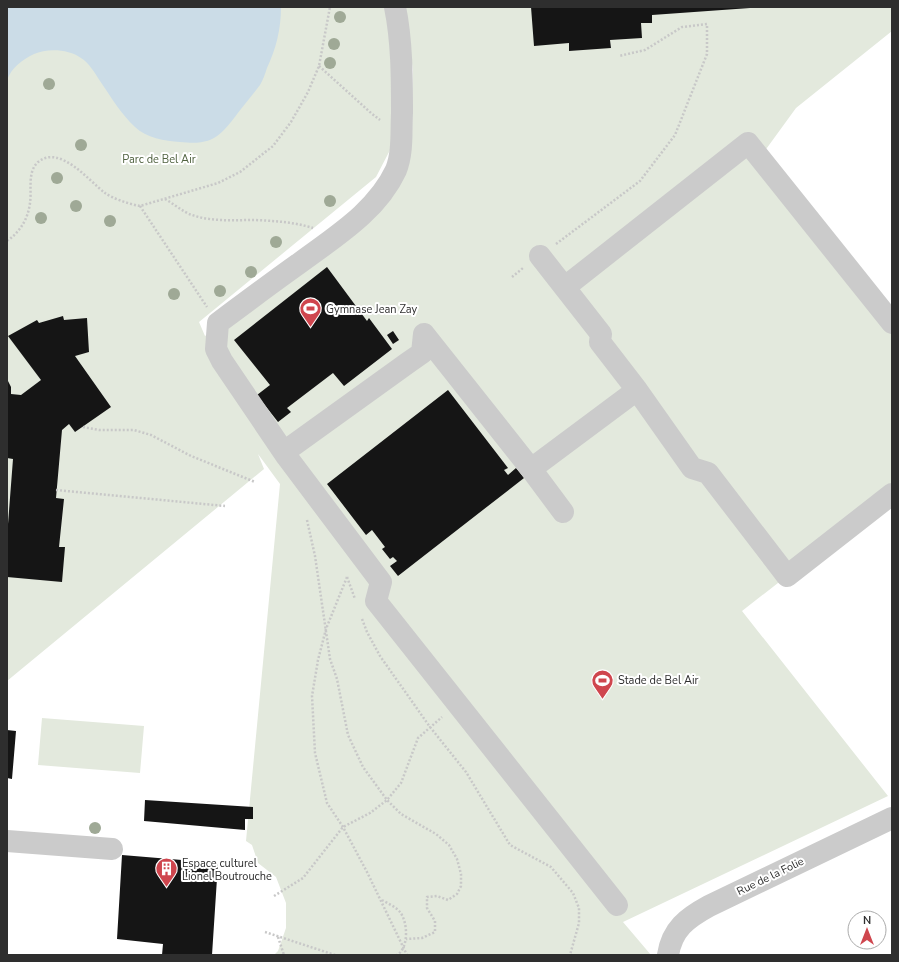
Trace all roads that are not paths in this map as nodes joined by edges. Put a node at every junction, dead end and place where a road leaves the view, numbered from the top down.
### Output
1 (395, 7) edge
2 (540, 256) road end
3 (565, 287) junction
4 (892, 323) edge
5 (637, 390) junction
6 (284, 452) junction
7 (531, 469) junction
8 (892, 494) edge
9 (563, 512) dead end
10 (892, 818) edge
11 (7, 841) edge
12 (112, 849) dead end
13 (617, 906) dead end
14 (668, 955) edge

1 - 6 street
2 - 3 street
3 - 4 street
3 - 5 street
5 - 7 street
5 - 8 street
6 - 7 street
6 - 13 street
7 - 9 street
10 - 14 street, Rue de la Folie
11 - 12 street

